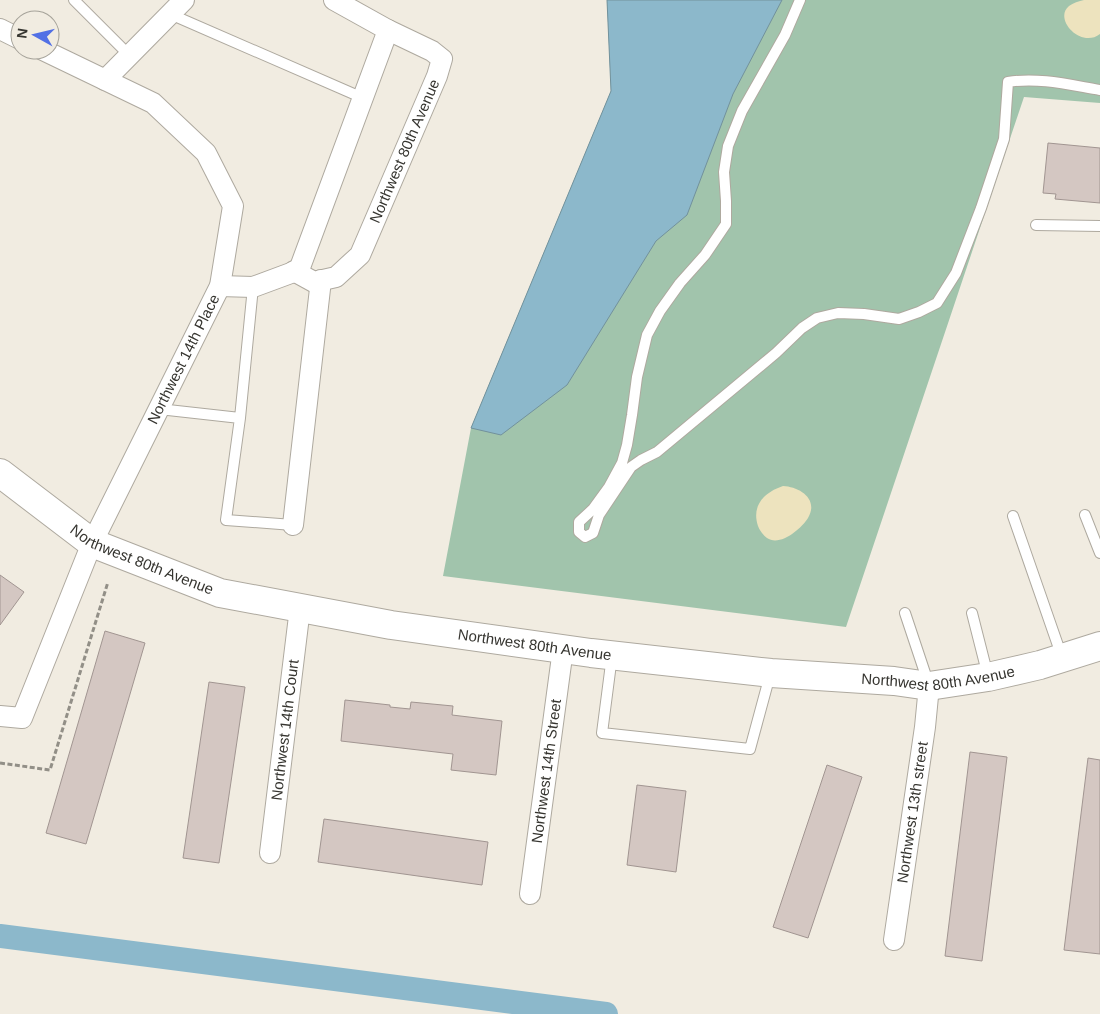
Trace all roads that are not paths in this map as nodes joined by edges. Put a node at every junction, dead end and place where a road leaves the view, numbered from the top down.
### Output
1 (74, 0) edge
2 (334, 0) edge
3 (800, 0) edge
4 (177, 7) edge
5 (388, 30) junction
6 (129, 55) junction
7 (60, 58) edge
8 (104, 80) junction
9 (1100, 90) edge
10 (363, 98) junction
11 (1036, 225) dead end
12 (1100, 226) edge
13 (294, 271) junction
14 (322, 280) junction
15 (220, 286) junction
16 (253, 287) junction
17 (159, 409) junction
18 (240, 418) junction
19 (0, 473) edge
20 (1085, 515) dead end
21 (1014, 516) dead end
22 (293, 525) joint
23 (92, 543) junction
24 (1100, 554) edge
25 (300, 608) junction
26 (905, 613) dead end
27 (972, 613) dead end
28 (1100, 646) edge
29 (563, 649) junction
30 (612, 655) junction
31 (1062, 658) junction
32 (771, 673) junction
33 (988, 677) junction
34 (929, 686) junction
35 (0, 716) edge
36 (270, 853) dead end
37 (530, 894) dead end
38 (894, 940) dead end

1 - 6 lane
2 - 5 street, Northwest 80th Avenue
3 - 9 lane
4 - 6 street
4 - 10 lane
5 - 10 street
5 - 14 street, Northwest 80th Avenue
6 - 8 street
7 - 8 street, Northwest 14th Place
8 - 15 street, Northwest 14th Place
10 - 13 street
11 - 12 lane
13 - 14 street
13 - 16 street
14 - 22 street
15 - 16 street
15 - 17 street, Northwest 14th Place
16 - 18 lane
17 - 18 lane
17 - 23 street, Northwest 14th Place
18 - 22 lane
19 - 23 street, Northwest 80th Avenue
20 - 24 lane
21 - 31 lane
23 - 25 street, Northwest 80th Avenue
23 - 35 street, Northwest 14th Place
25 - 29 street, Northwest 80th Avenue
25 - 36 street, Northwest 14th Court
26 - 34 lane
27 - 33 lane
28 - 31 street, Northwest 80th Avenue
29 - 30 street, Northwest 80th Avenue
29 - 37 street, Northwest 14th Street
30 - 32 street, Northwest 80th Avenue
30 - 32 lane
31 - 33 street, Northwest 80th Avenue
32 - 34 street, Northwest 80th Avenue
33 - 34 street, Northwest 80th Avenue
34 - 38 street, Northwest 13th street

